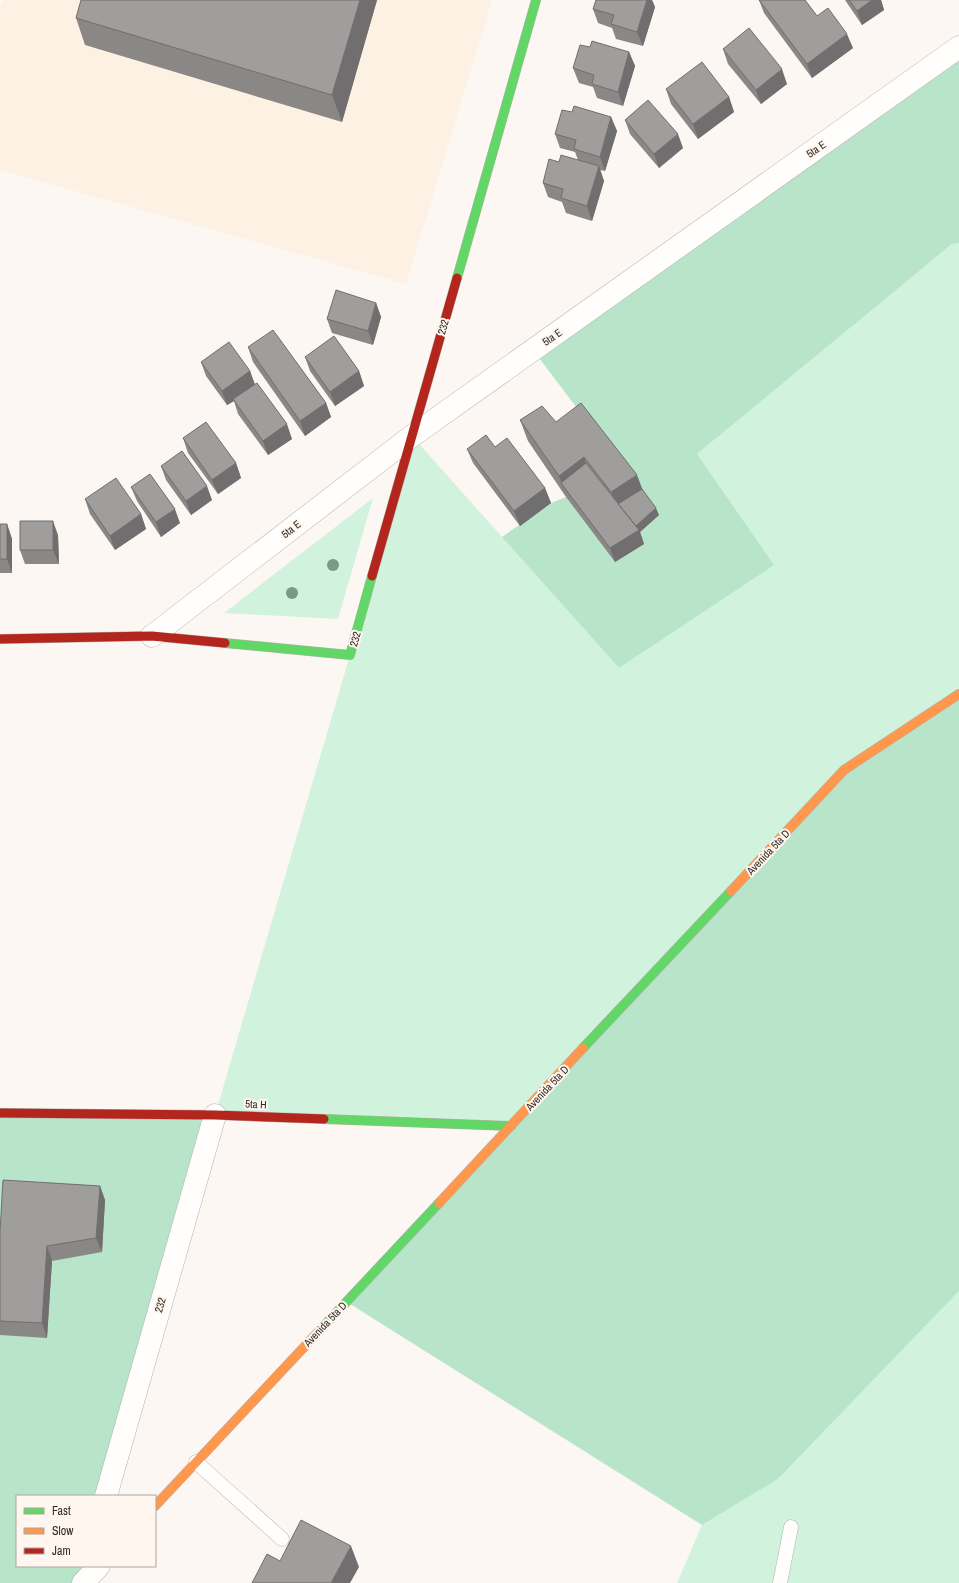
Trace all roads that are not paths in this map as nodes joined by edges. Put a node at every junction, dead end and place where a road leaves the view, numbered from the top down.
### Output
1 (536, 0) edge
2 (959, 47) edge
3 (412, 436) junction
4 (152, 636) junction
5 (0, 639) edge
6 (959, 694) edge
7 (0, 1113) edge
8 (215, 1115) junction
9 (511, 1126) junction
10 (196, 1462) junction
11 (106, 1495) edge
12 (156, 1505) edge
13 (791, 1527) dead end
14 (282, 1540) dead end
15 (86, 1567) edge
16 (98, 1567) edge
17 (82, 1583) edge
18 (780, 1583) edge

1 - 3 street, 232
2 - 3 street, 5ta E
3 - 4 street, 5ta E
3 - 4 street, 232
4 - 5 street
6 - 9 street, Avenida 5ta D
7 - 8 street, 5ta H
8 - 9 street, 5ta H
8 - 11 street, 232
9 - 10 street, Avenida 5ta D
10 - 12 street, Avenida 5ta D
10 - 14 lane
13 - 18 lane
15 - 17 street
16 - 17 street

